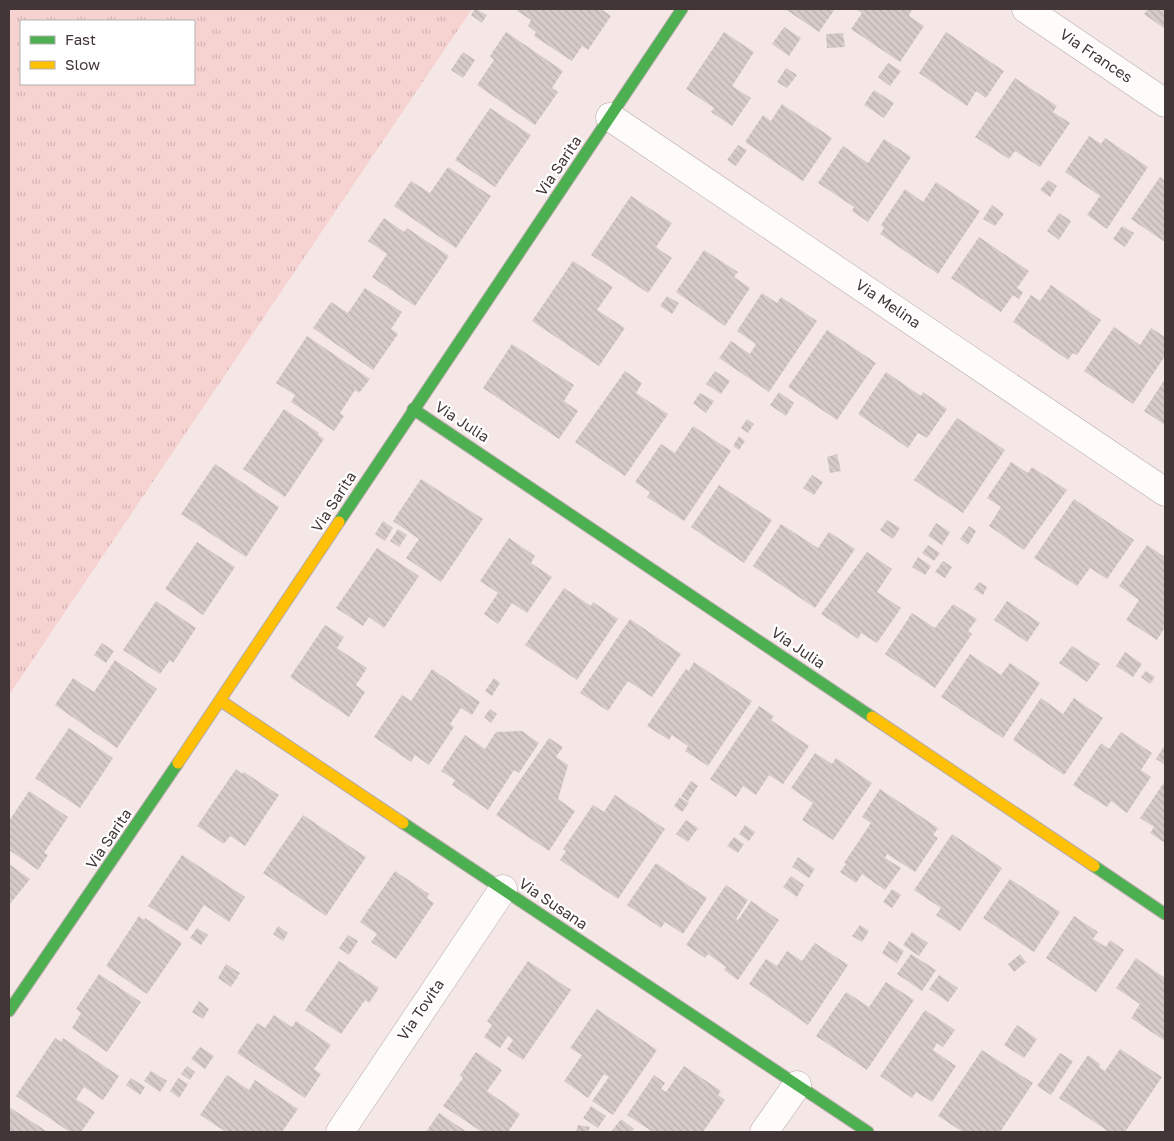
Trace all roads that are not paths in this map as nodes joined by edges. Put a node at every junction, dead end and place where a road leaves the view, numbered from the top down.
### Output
1 (682, 9) edge
2 (1026, 9) edge
3 (1165, 103) edge
4 (610, 116) junction
5 (413, 409) junction
6 (1165, 492) edge
7 (221, 701) junction
8 (503, 889) junction
9 (1165, 914) edge
10 (9, 1012) edge
11 (797, 1085) junction
12 (340, 1132) edge
13 (764, 1132) edge
14 (868, 1132) edge

1 - 4 street, Via Sarita
2 - 3 street, Via Frances
4 - 5 street, Via Sarita
4 - 6 street, Via Melina
5 - 7 street, Via Sarita
5 - 9 street, Via Julia
7 - 8 street, Via Susana
7 - 10 street, Via Sarita
8 - 11 street, Via Susana
8 - 12 street, Via Tovita
11 - 13 street
11 - 14 street, Via Susana

